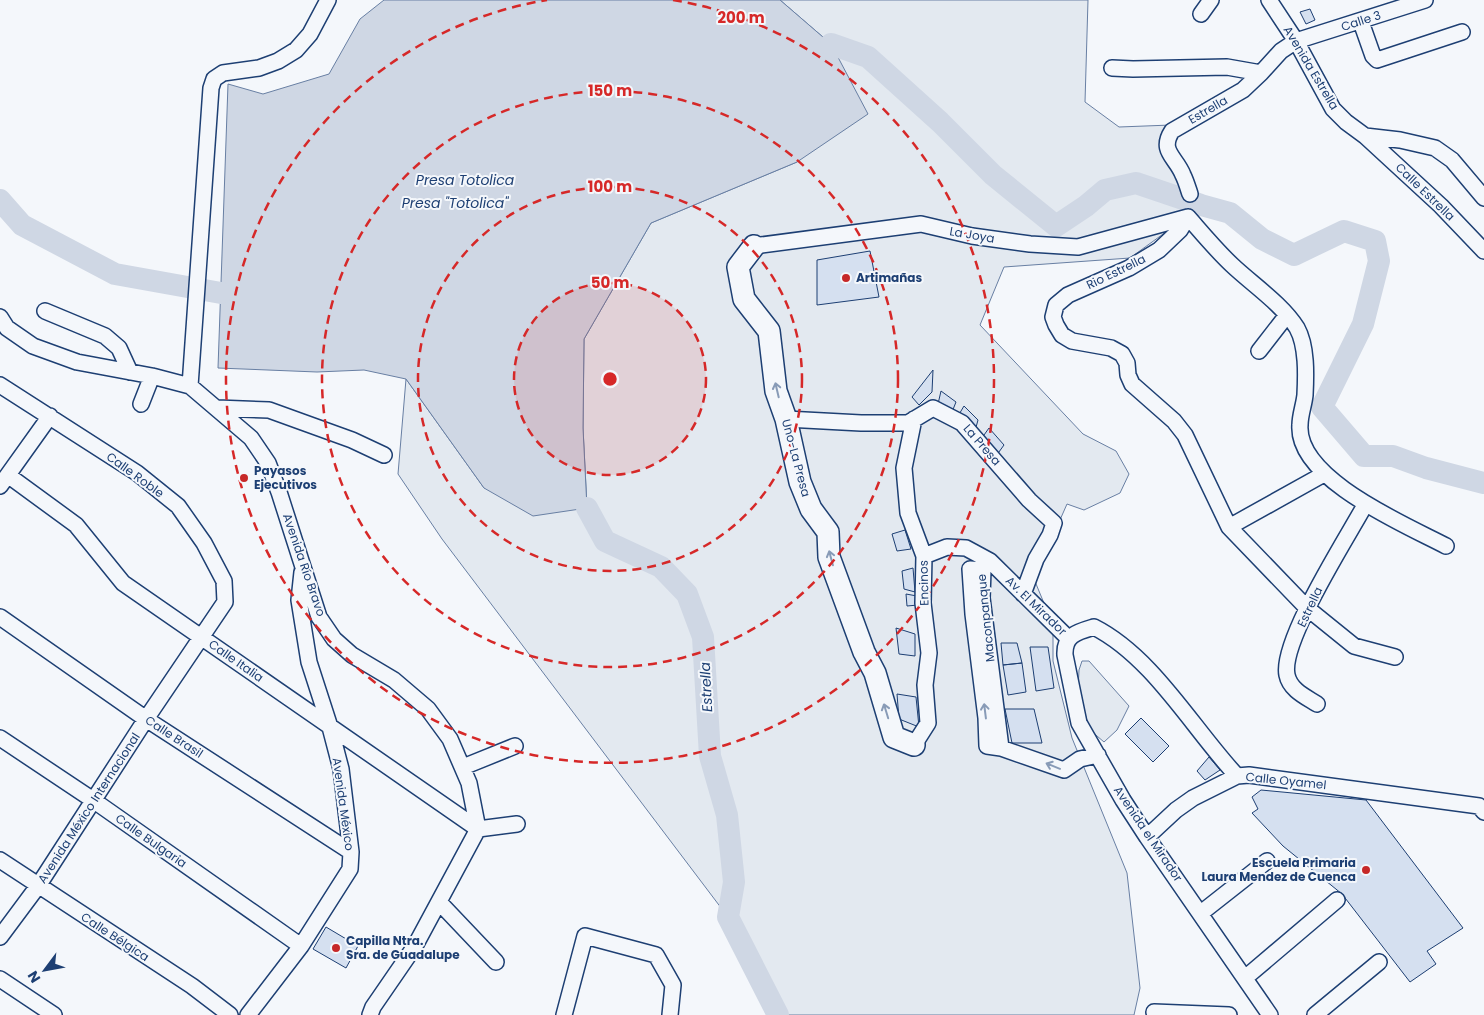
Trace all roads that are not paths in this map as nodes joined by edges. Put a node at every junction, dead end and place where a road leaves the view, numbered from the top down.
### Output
1 (328, 0) edge
2 (1211, 0) edge
3 (1269, 0) edge
4 (1425, 0) edge
5 (1201, 14) dead end
6 (1361, 22) junction
7 (1462, 32) dead end
8 (1296, 41) junction
9 (1112, 68) dead end
10 (1261, 73) junction
11 (1365, 136) junction
12 (1190, 194) dead end
13 (1484, 198) edge
14 (1188, 217) junction
15 (754, 246) joint
16 (1484, 251) edge
17 (45, 311) dead end
18 (1287, 315) junction
19 (0, 317) edge
20 (1259, 351) dead end
21 (130, 372) junction
22 (152, 376) junction
23 (0, 385) edge
24 (190, 386) junction
25 (141, 404) dead end
26 (217, 408) junction
27 (50, 416) junction
28 (786, 419) junction
29 (914, 419) junction
30 (384, 455) dead end
31 (1324, 474) junction
32 (4, 481) edge
33 (1365, 505) junction
34 (1229, 527) junction
35 (1446, 546) dead end
36 (924, 556) junction
37 (303, 566) junction
38 (1023, 594) junction
39 (225, 602) joint
40 (1307, 608) junction
41 (0, 617) edge
42 (202, 637) junction
43 (1068, 638) junction
44 (1395, 657) dead end
45 (1317, 704) dead end
46 (146, 719) junction
47 (330, 727) junction
48 (0, 738) edge
49 (914, 745) joint
50 (515, 746) dead end
51 (1001, 748) junction
52 (1098, 755) junction
53 (463, 767) junction
54 (1237, 776) junction
55 (93, 800) junction
56 (1482, 809) edge
57 (517, 824) dead end
58 (478, 829) junction
59 (1147, 837) junction
60 (351, 852) junction
61 (0, 860) edge
62 (1267, 861) dead end
63 (38, 886) junction
64 (1337, 900) dead end
65 (439, 902) junction
66 (1201, 913) junction
67 (0, 937) edge
68 (301, 946) junction
69 (496, 962) dead end
70 (1379, 962) dead end
71 (1245, 978) junction
72 (0, 979) edge
73 (224, 1011) edge
74 (1154, 1012) dead end
75 (54, 1015) edge
76 (248, 1015) edge
77 (370, 1015) edge
78 (564, 1015) edge
79 (670, 1015) edge
80 (1230, 1015) edge
81 (1270, 1015) edge
82 (1315, 1015) edge

1 - 24 street
2 - 5 street
3 - 8 street, Avenida Estrella
4 - 6 street, Calle 3
6 - 7 street
6 - 8 street, Calle 3
8 - 10 street, Estrella
8 - 11 street, Avenida Estrella
9 - 10 street
10 - 12 street, Estrella
11 - 13 street
11 - 16 street, Calle Estrella
14 - 15 street, La Joya
14 - 18 street
14 - 34 street, Rio Estrella
28 -> 15 highway, Uno-La Presa
17 - 21 street
18 - 20 street
18 - 31 street
19 - 21 street, Avenida Río Bravo
21 - 22 street, Avenida Río Bravo
22 - 24 street, Avenida Río Bravo
22 - 25 street
23 - 27 street, Calle Roble
24 - 26 street, Avenida Río Bravo
26 - 30 street
26 - 37 street, Avenida Río Bravo
27 - 32 street
27 - 39 street, Calle Roble
28 - 29 street, La Presa
49 -> 28 highway, Uno-La Presa
29 - 36 street, Encinos
29 - 38 street, La Presa
31 - 33 street
31 - 34 street
32 - 42 street, Calle Italia
33 - 35 street
33 - 40 street, Estrella
34 - 40 street, Rio Estrella
36 - 38 street, Av. El Mirador
36 - 49 street, Encinos
37 - 47 street, Avenida México
37 - 53 street, Avenida Río Bravo
38 - 43 street, Av. El Mirador
39 - 42 street, Avenida México Internacional
40 - 44 street, Rio Estrella
40 - 45 street, Estrella
41 - 46 street, Calle Brasil
42 - 46 street, Avenida México Internacional
42 - 47 street, Calle Italia
43 - 52 street, Avenida el Mirador
43 - 54 street, Calle Oyamel
46 - 55 street, Avenida México Internacional
46 - 60 street, Calle Brasil
47 - 58 street, Calle Italia
47 - 60 street, Avenida México
48 - 55 street, Calle Bulgaria
50 - 53 street
51 -> 51 street, Maconpanque
52 -> 51 street
52 - 59 street, Avenida el Mirador
53 - 58 street, Avenida Río Bravo
54 - 56 street, Calle Oyamel
54 - 59 street
55 - 63 street, Avenida México Internacional
55 - 68 street, Calle Bulgaria
57 - 58 street
58 - 65 street
59 - 66 street, Avenida el Mirador
60 - 68 street, Avenida México
61 - 63 street, Calle Bélgica
62 - 66 street
63 - 67 street, Avenida México Internacional
63 - 73 street, Calle Bélgica
64 - 71 street
65 - 69 street
65 - 77 street
66 - 71 street, Avenida el Mirador
68 - 76 street, Avenida México
70 - 82 street
71 - 81 street, Avenida el Mirador
72 - 75 street
74 - 80 street
78 - 79 street

